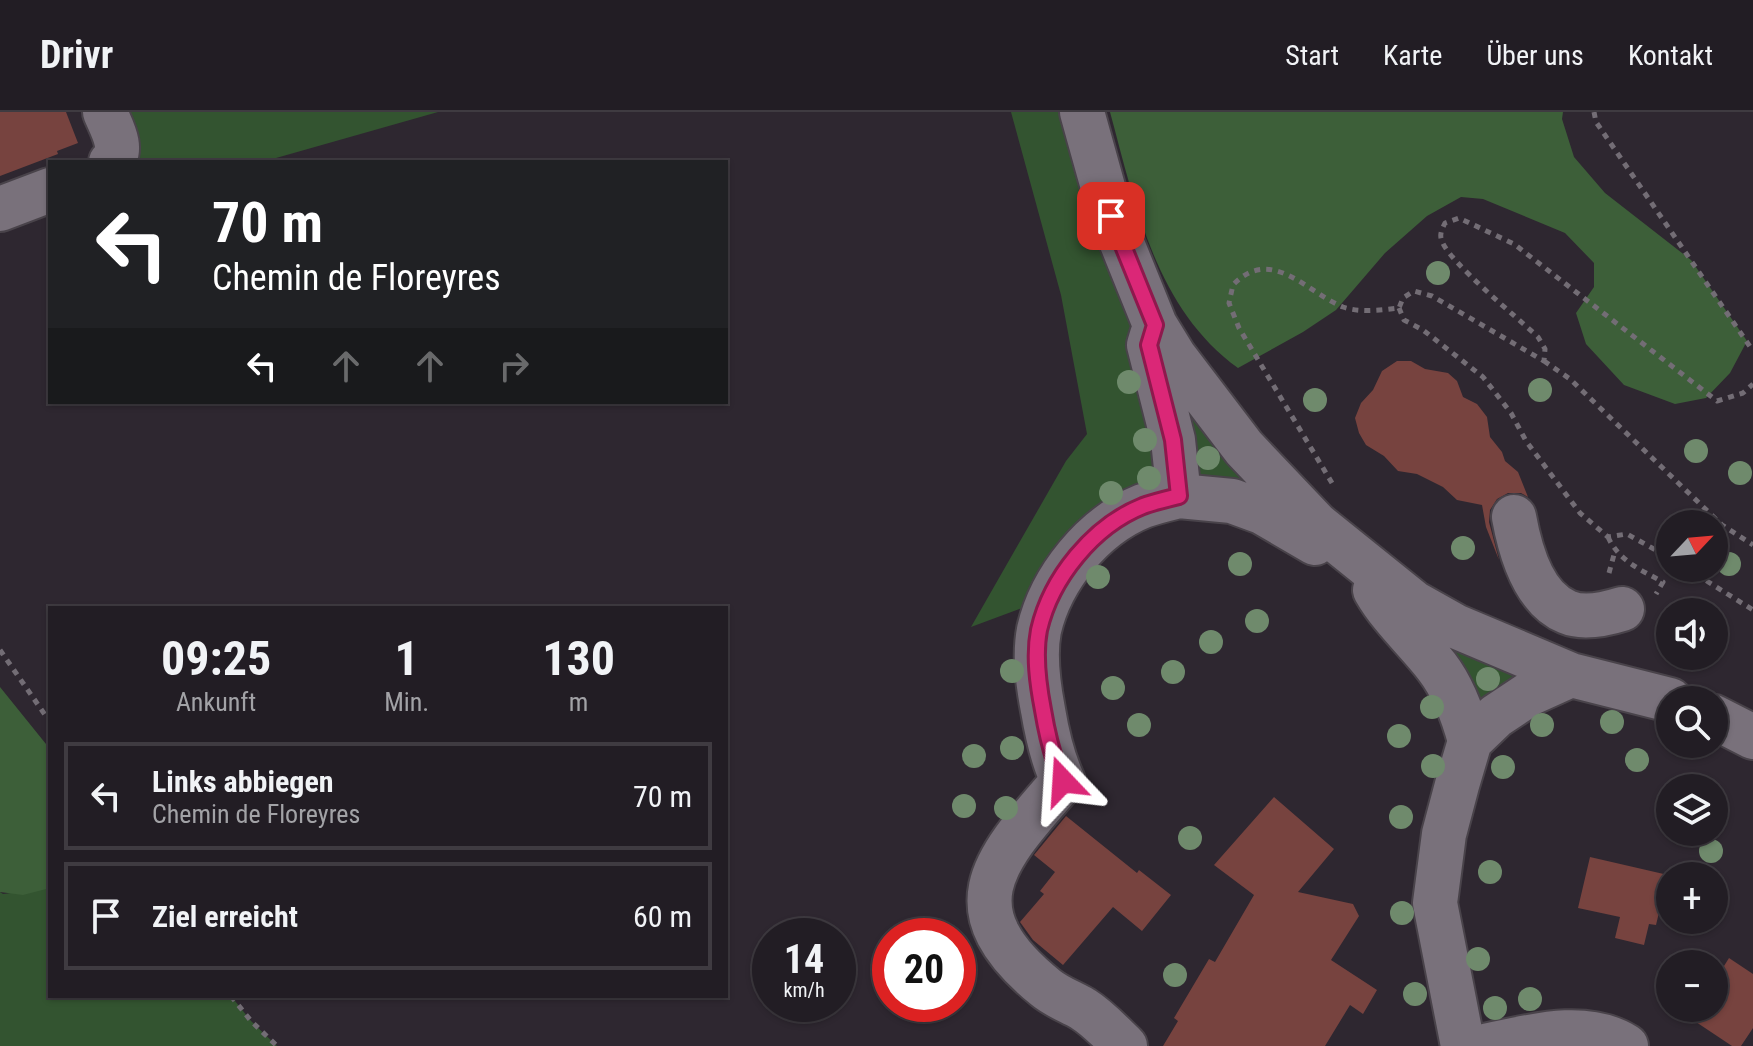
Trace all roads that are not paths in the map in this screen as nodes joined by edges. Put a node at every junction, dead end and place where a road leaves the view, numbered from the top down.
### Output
1 (105, 112) edge
2 (1082, 112) edge
3 (114, 160) edge
4 (48, 191) edge
5 (0, 209) edge
6 (1155, 325) junction
7 (1179, 496) junction
8 (1514, 517) dead end
9 (1357, 559) junction
10 (1622, 609) dead end
11 (1571, 675) junction
12 (1656, 696) edge
13 (1728, 724) edge
14 (1753, 737) edge
15 (1470, 741) junction
16 (1125, 1046) edge
17 (1463, 1046) edge
18 (1485, 1046) edge
19 (1626, 1046) edge

1 - 3 street
2 - 6 street
4 - 5 street
6 - 7 street
6 - 9 street
7 - 9 street
7 - 16 street
8 - 10 street
9 - 11 street
9 - 15 street
11 - 12 street
11 - 15 street
13 - 14 street
15 - 17 street
18 - 19 street

